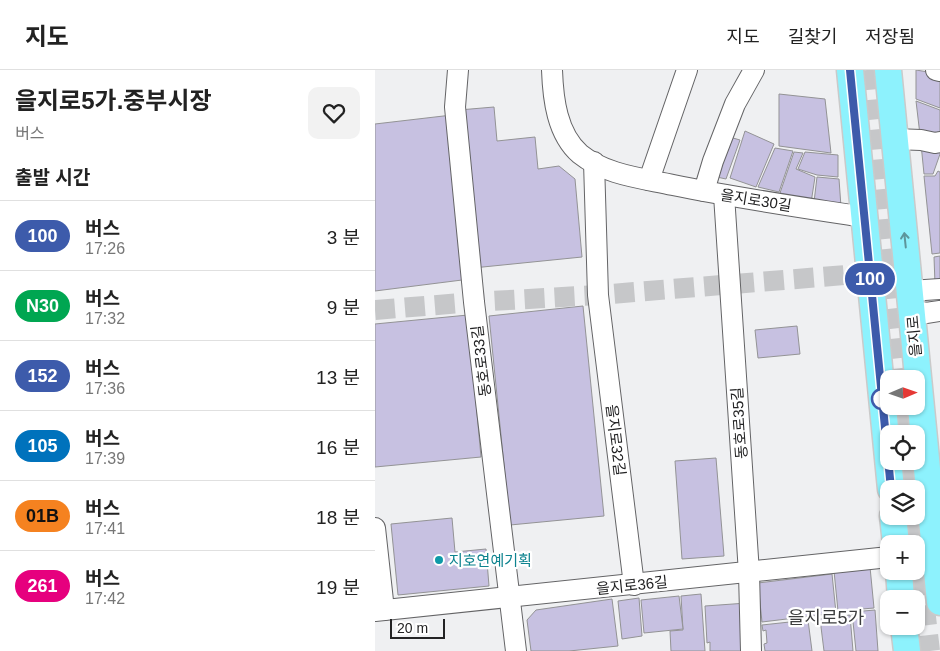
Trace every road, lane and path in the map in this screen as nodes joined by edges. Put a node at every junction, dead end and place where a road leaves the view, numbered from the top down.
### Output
1 (458, 70) edge
2 (552, 70) edge
3 (687, 70) edge
4 (754, 70) edge
5 (850, 70) edge
6 (888, 70) edge
7 (936, 70) edge
8 (940, 71) edge
9 (895, 139) junction
10 (940, 142) edge
11 (593, 162) junction
12 (649, 180) junction
13 (714, 193) junction
14 (864, 217) junction
15 (940, 289) edge
16 (911, 301) junction
17 (940, 311) edge
18 (890, 480) edge
19 (936, 525) edge
20 (375, 528) edge
21 (880, 558) edge
22 (749, 573) junction
23 (634, 585) junction
24 (509, 597) junction
25 (940, 602) edge
26 (380, 610) edge
27 (905, 635) edge
28 (516, 651) edge
29 (751, 651) edge
30 (907, 651) edge

1 - 24 street, 동호로33길
2 - 11 street, 을지로30길
3 - 12 street
4 - 13 street, 동호로35길
5 - 14 main road
6 - 9 main road, 을지로
7 - 8 street
9 - 10 street
16 -> 9 main road, 을지로
11 - 12 street, 을지로30길
11 - 23 street, 을지로32길
12 - 13 street, 을지로30길
13 - 14 street, 을지로30길
13 - 22 street, 동호로35길
14 - 18 main road
15 - 16 street
16 - 17 street
16 - 19 main road, 을지로
19 - 25 main road, 을지로
20 - 26 street
21 - 22 street, 을지로36길
22 - 23 street, 을지로36길
22 - 29 street, 동호로35길
23 - 24 street, 을지로36길
24 - 26 street, 을지로36길
24 - 28 street, 동호로33길
27 - 30 main road

